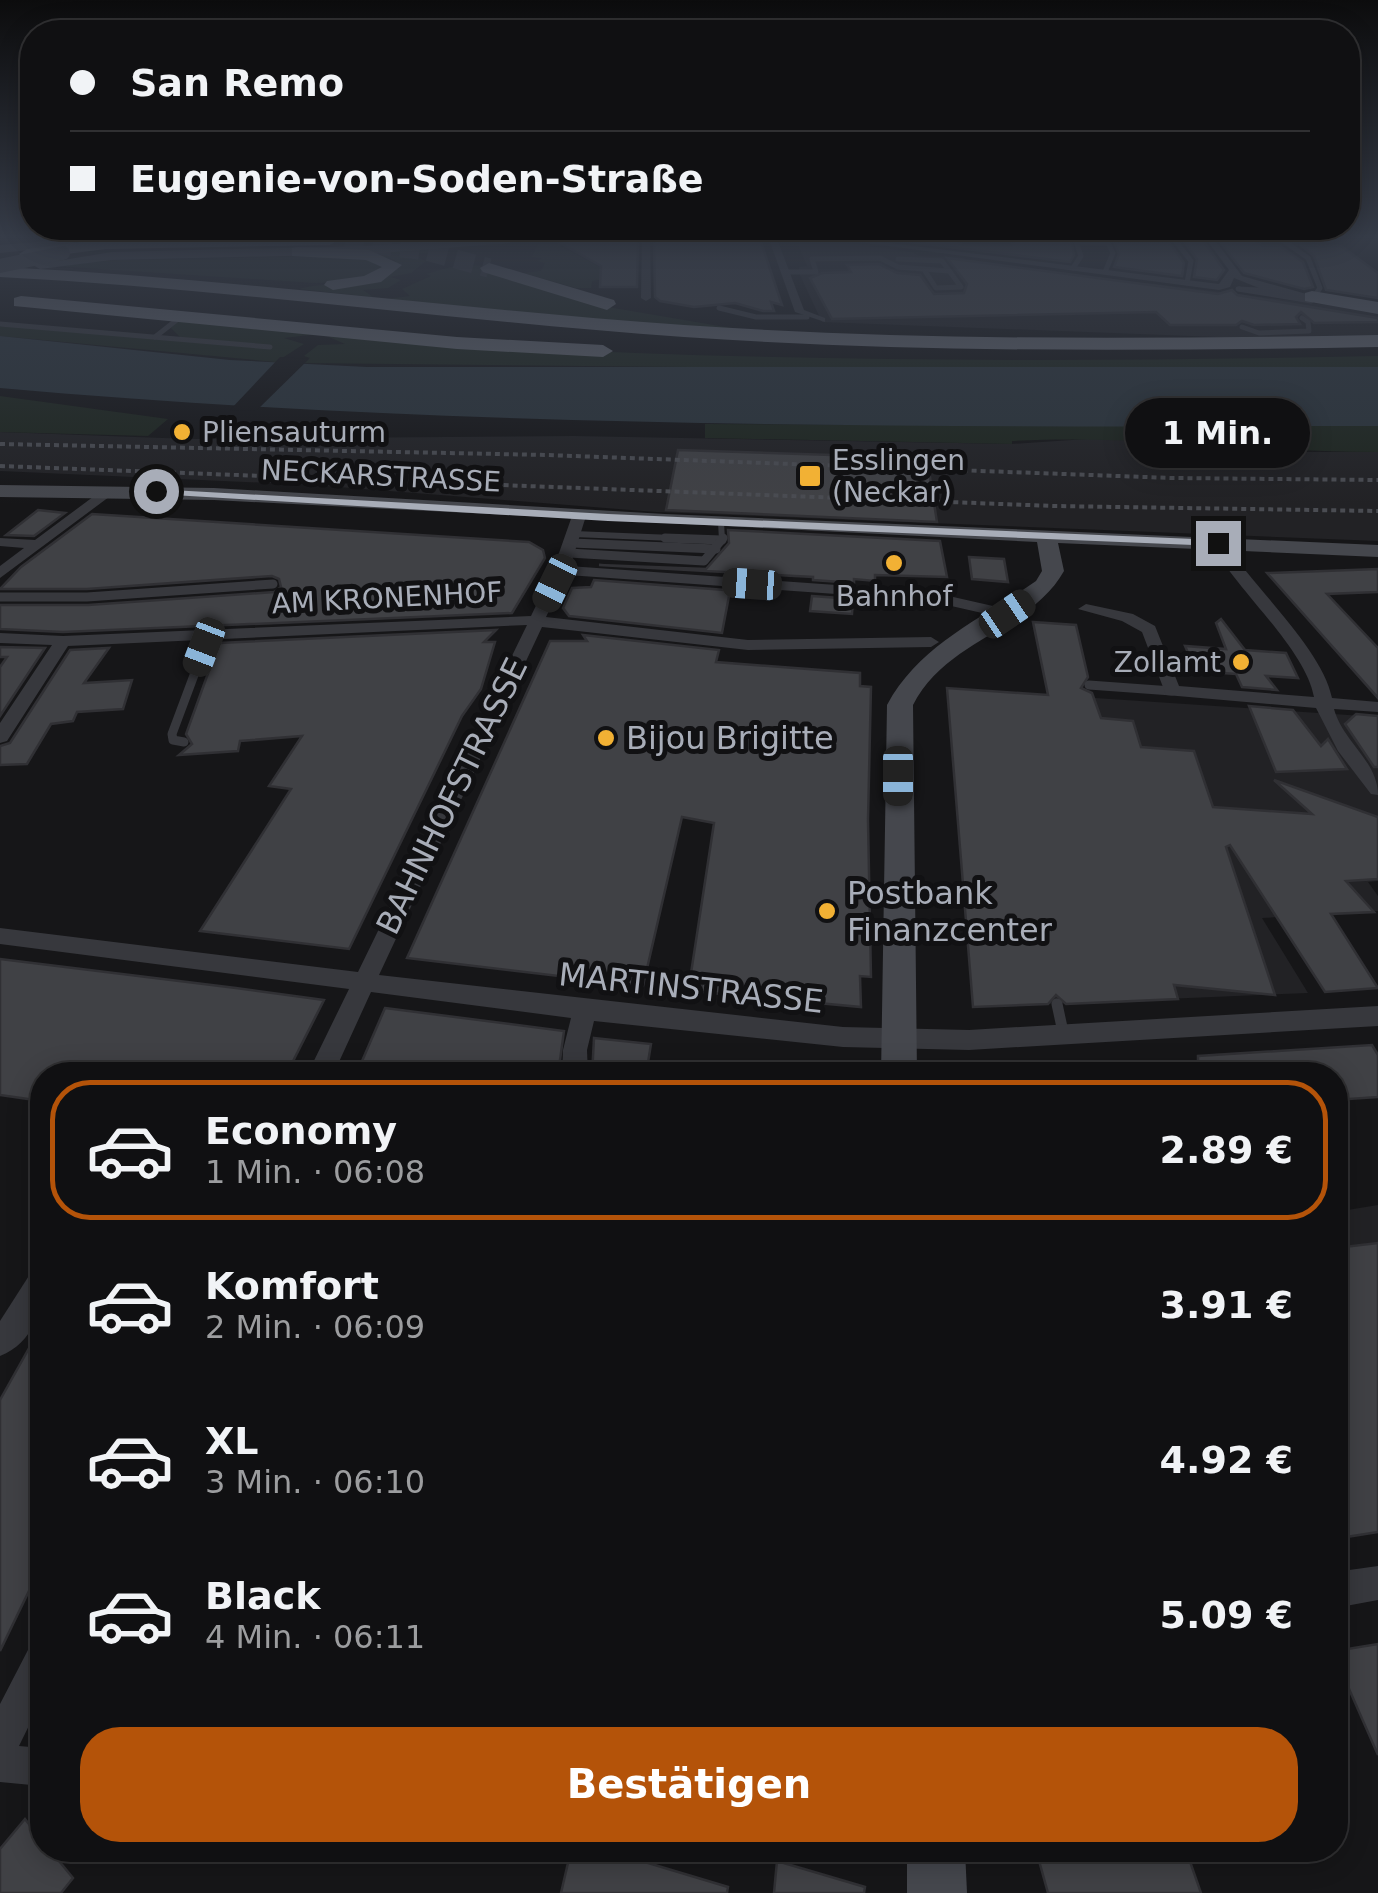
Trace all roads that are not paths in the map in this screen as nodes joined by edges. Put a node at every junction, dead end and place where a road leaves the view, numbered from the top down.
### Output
1 (40, 327) edge
2 (168, 327) edge
3 (298, 327) edge
4 (484, 327) edge
5 (648, 327) edge
6 (765, 327) edge
7 (1243, 327) edge
8 (1308, 327) edge
9 (156, 337) junction
10 (1378, 341) edge
11 (1045, 344) junction
12 (270, 347) dead end
13 (620, 351) dead end
14 (1378, 351) edge
15 (676, 352) dead end
16 (998, 352) junction
17 (0, 477) edge
18 (0, 491) edge
19 (110, 491) junction
20 (214, 494) junction
21 (574, 536) junction
22 (719, 537) junction
23 (1046, 537) junction
24 (0, 542) edge
25 (1218, 543) junction
26 (35, 544) junction
27 (1378, 551) edge
28 (561, 570) junction
29 (0, 573) edge
30 (273, 584) dead end
31 (0, 597) edge
32 (1086, 609) dead end
33 (1007, 614) junction
34 (546, 620) junction
35 (209, 635) junction
36 (0, 638) edge
37 (63, 642) junction
38 (931, 642) dead end
39 (1089, 685) dead end
40 (1172, 691) junction
41 (1322, 702) junction
42 (1378, 707) edge
43 (0, 736) edge
44 (184, 742) dead end
45 (1378, 789) edge
46 (0, 936) edge
47 (363, 983) junction
48 (1058, 1004) dead end
49 (585, 1010) junction
50 (1378, 1016) edge
51 (1063, 1032) junction
52 (898, 1038) junction
53 (326, 1062) edge
54 (575, 1062) edge
55 (899, 1062) edge
56 (30, 1301) edge
57 (0, 1341) edge
58 (1378, 1583) edge
59 (1348, 1588) edge
60 (30, 1684) edge
61 (0, 1743) edge
62 (0, 1763) edge
63 (30, 1766) edge
64 (937, 1862) edge
65 (938, 1893) edge

1 - 9 lane
2 - 9 lane
3 - 13 highway
4 - 16 highway
5 - 11 highway
6 - 11 highway
7 - 8 lane
9 - 12 lane
10 - 11 highway
14 - 16 highway
15 - 16 highway
17 - 20 main road
18 - 19 main road, NECKARSTRASSE
19 - 20 main road, NECKARSTRASSE
19 - 26 street
20 - 21 main road, NECKARSTRASSE
21 - 22 main road, NECKARSTRASSE
21 - 22 lane
21 - 28 street, BAHNHOFSTRASSE
22 - 23 main road, NECKARSTRASSE
23 - 25 main road, NECKARSTRASSE
23 - 33 main road
24 - 26 street
25 - 27 main road, NECKARSTRASSE
25 - 41 street
26 - 29 street
28 - 33 lane
28 - 34 street, BAHNHOFSTRASSE
30 - 31 lane
32 - 40 street
33 - 52 main road
34 - 35 street, AM KRONENHOF
34 - 38 street, AM KRONENHOF
34 - 47 street, BAHNHOFSTRASSE
35 - 37 street, AM KRONENHOF
35 - 44 lane
36 - 37 street, AM KRONENHOF
37 - 43 street
39 - 40 lane
40 - 41 street
41 - 42 street
41 - 45 street
46 - 47 street, MARTINSTRASSE
47 - 49 street, MARTINSTRASSE
47 - 53 street, BAHNHOFSTRASSE
48 - 51 lane
49 - 52 street, MARTINSTRASSE
49 - 54 street
50 - 51 street, MARTINSTRASSE
51 - 52 street, MARTINSTRASSE
52 - 55 main road
56 - 57 street
58 - 59 street
60 - 61 street
62 - 63 street
64 - 65 main road

